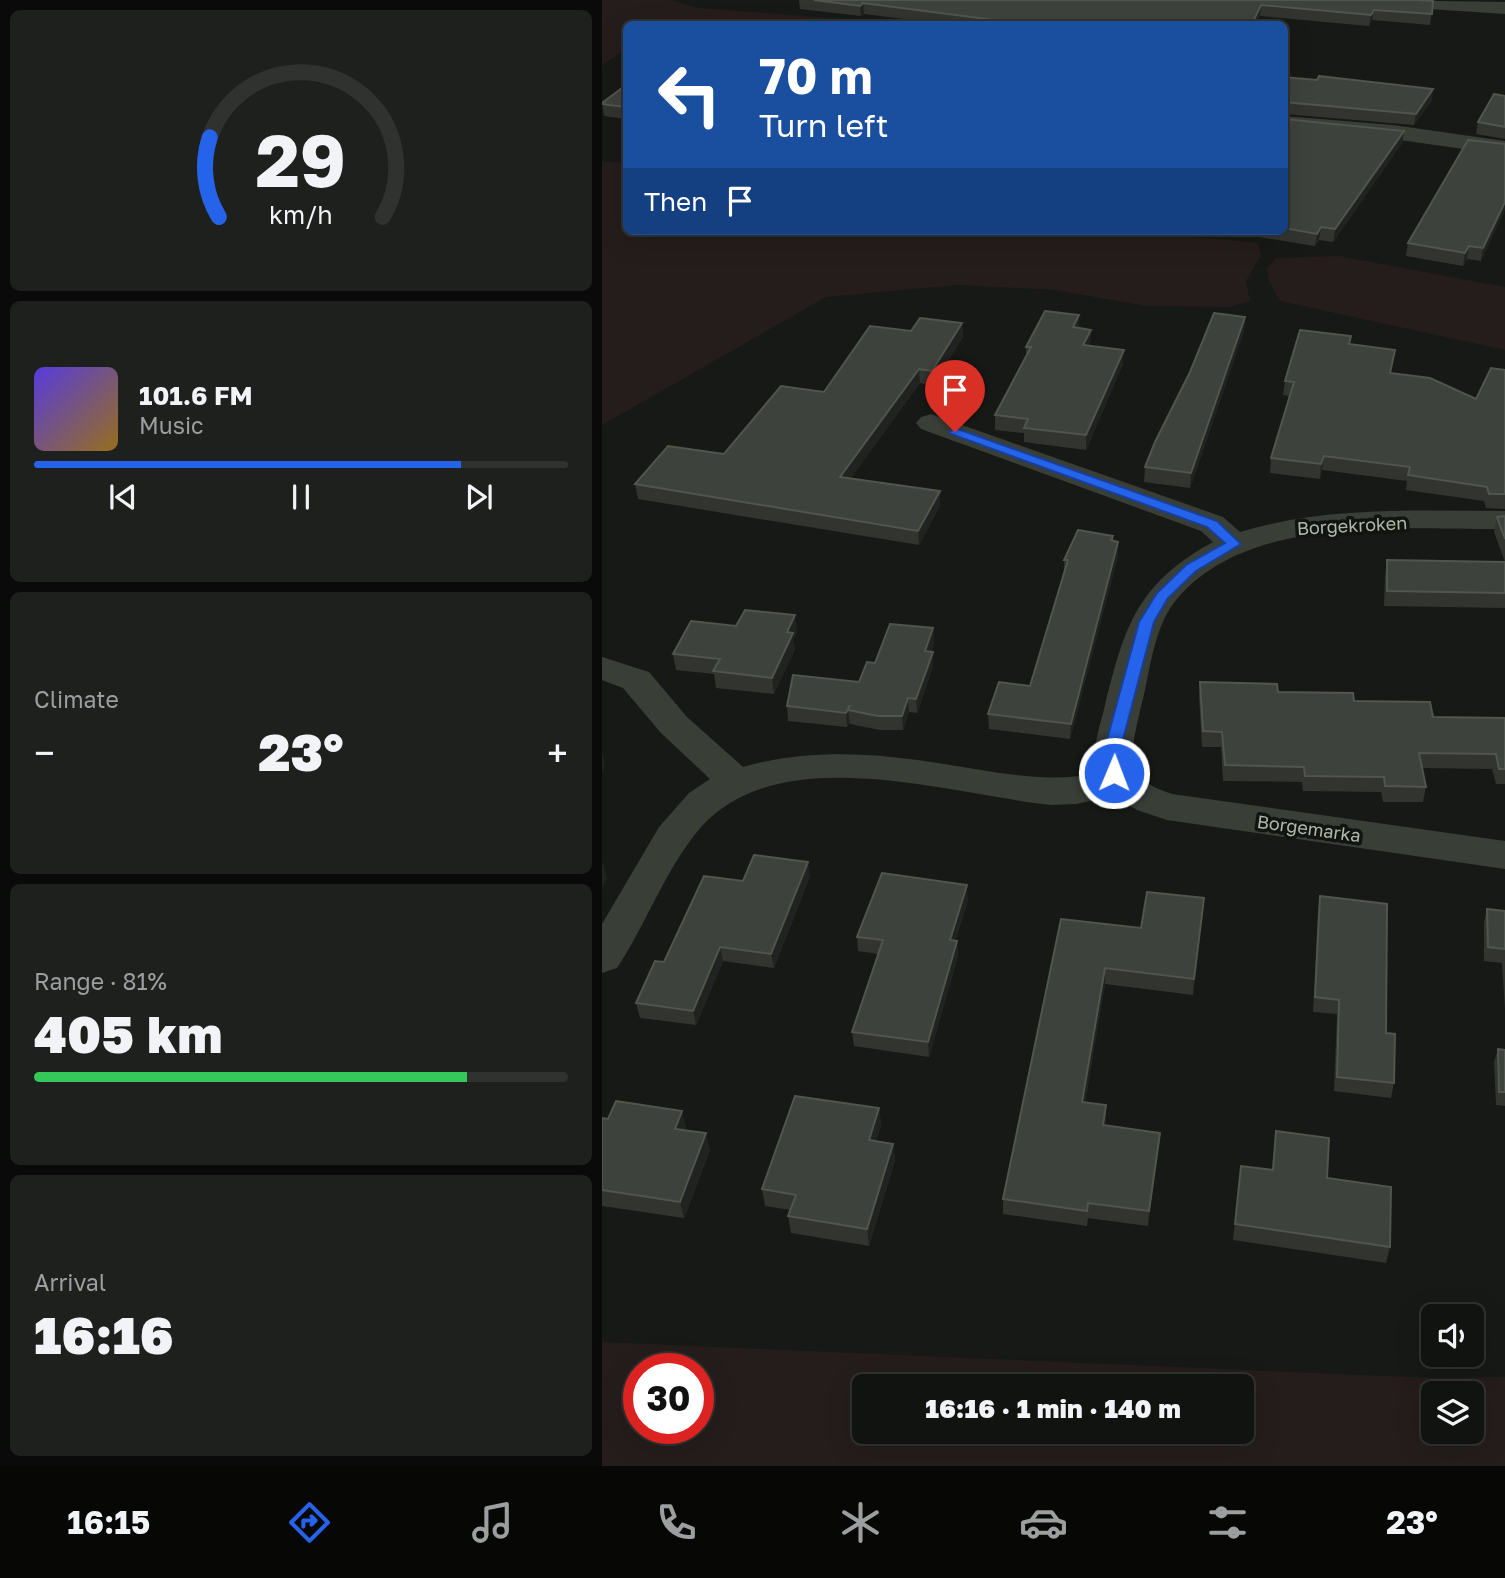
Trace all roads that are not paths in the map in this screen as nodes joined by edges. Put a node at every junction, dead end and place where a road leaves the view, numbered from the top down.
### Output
1 (1383, 0) edge
2 (1505, 8) edge
3 (1288, 122) edge
4 (1505, 148) edge
5 (932, 423) dead end
6 (1505, 520) edge
7 (1234, 544) junction
8 (602, 668) edge
9 (735, 782) junction
10 (1119, 782) junction
11 (1505, 855) edge
12 (602, 957) edge

1 - 2 street
3 - 4 street
5 - 7 street
6 - 7 street, Borgekroken
7 - 10 street, Borgekroken
8 - 9 street
9 - 10 street
9 - 12 street
10 - 11 street, Borgemarka

